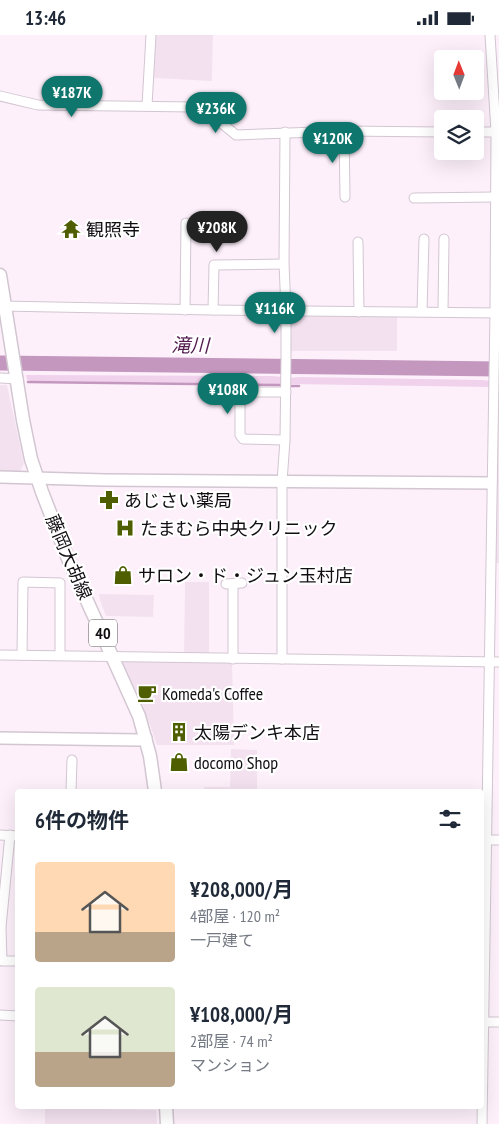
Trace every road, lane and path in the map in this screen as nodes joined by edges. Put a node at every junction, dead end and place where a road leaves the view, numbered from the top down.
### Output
1 (151, 35) edge
2 (490, 35) edge
3 (0, 96) edge
4 (147, 106) junction
5 (344, 131) junction
6 (285, 132) junction
7 (434, 132) edge
8 (484, 132) edge
9 (497, 133) edge
10 (345, 197) dead end
11 (495, 197) junction
12 (414, 198) dead end
13 (186, 223) dead end
14 (424, 239) dead end
15 (444, 239) dead end
16 (358, 241) dead end
17 (284, 264) junction
18 (0, 275) edge
19 (3, 307) edge
20 (185, 310) junction
21 (213, 310) junction
22 (286, 310) junction
23 (358, 311) junction
24 (422, 311) junction
25 (444, 311) junction
26 (497, 313) edge
27 (17, 376) junction
28 (0, 378) edge
29 (286, 392) junction
30 (285, 440) junction
31 (0, 477) edge
32 (38, 478) junction
33 (282, 482) junction
34 (492, 483) junction
35 (495, 569) edge
36 (234, 583) dead end
37 (0, 655) edge
38 (22, 655) junction
39 (60, 655) junction
40 (114, 657) junction
41 (233, 659) junction
42 (282, 659) junction
43 (494, 662) edge
44 (146, 738) junction
45 (0, 739) edge
46 (72, 760) dead end
47 (71, 789) edge
48 (155, 789) edge
49 (0, 835) edge
50 (14, 835) edge
51 (484, 840) edge
52 (499, 840) edge
53 (1, 927) edge
54 (15, 961) edge
55 (0, 1015) edge
56 (15, 1016) edge
57 (484, 1022) edge
58 (499, 1022) edge
59 (166, 1109) edge
60 (482, 1109) edge
61 (166, 1124) edge
62 (482, 1124) edge

1 - 4 street
2 - 9 street
3 - 4 street
4 - 6 street
5 - 6 street
5 - 7 street
5 - 10 street
6 - 17 street
8 - 9 street
9 - 11 street
11 - 12 street
11 - 26 street
13 - 20 street
14 - 24 street
15 - 25 street
16 - 23 street
17 - 21 street
17 - 22 street
18 - 19 main road, 40
19 - 20 street
19 - 27 main road, 40
20 - 21 street
21 - 22 street
22 - 23 street
22 - 29 street
23 - 24 street
24 - 25 street
25 - 26 street
26 - 34 street
27 - 28 street
27 - 32 main road, 藤岡大胡線 / 40
29 - 30 street
29 - 30 street
30 - 33 street
31 - 32 street
32 - 33 street
32 - 40 main road, 藤岡大胡線 / 40
33 - 34 street
33 - 42 street
34 - 35 street
35 - 43 street
36 - 41 street
37 - 38 street
38 - 39 street
38 - 39 street
39 - 40 street
40 - 41 street
40 - 44 main road, 藤岡大胡線 / 40
41 - 42 street
42 - 43 street
43 - 51 street
44 - 45 street
44 - 48 main road, 藤岡大胡線 / 40
46 - 47 street
49 - 50 street
50 - 53 street
51 - 52 street
53 - 54 street
55 - 56 street
57 - 58 street
59 - 61 main road
60 - 62 street

